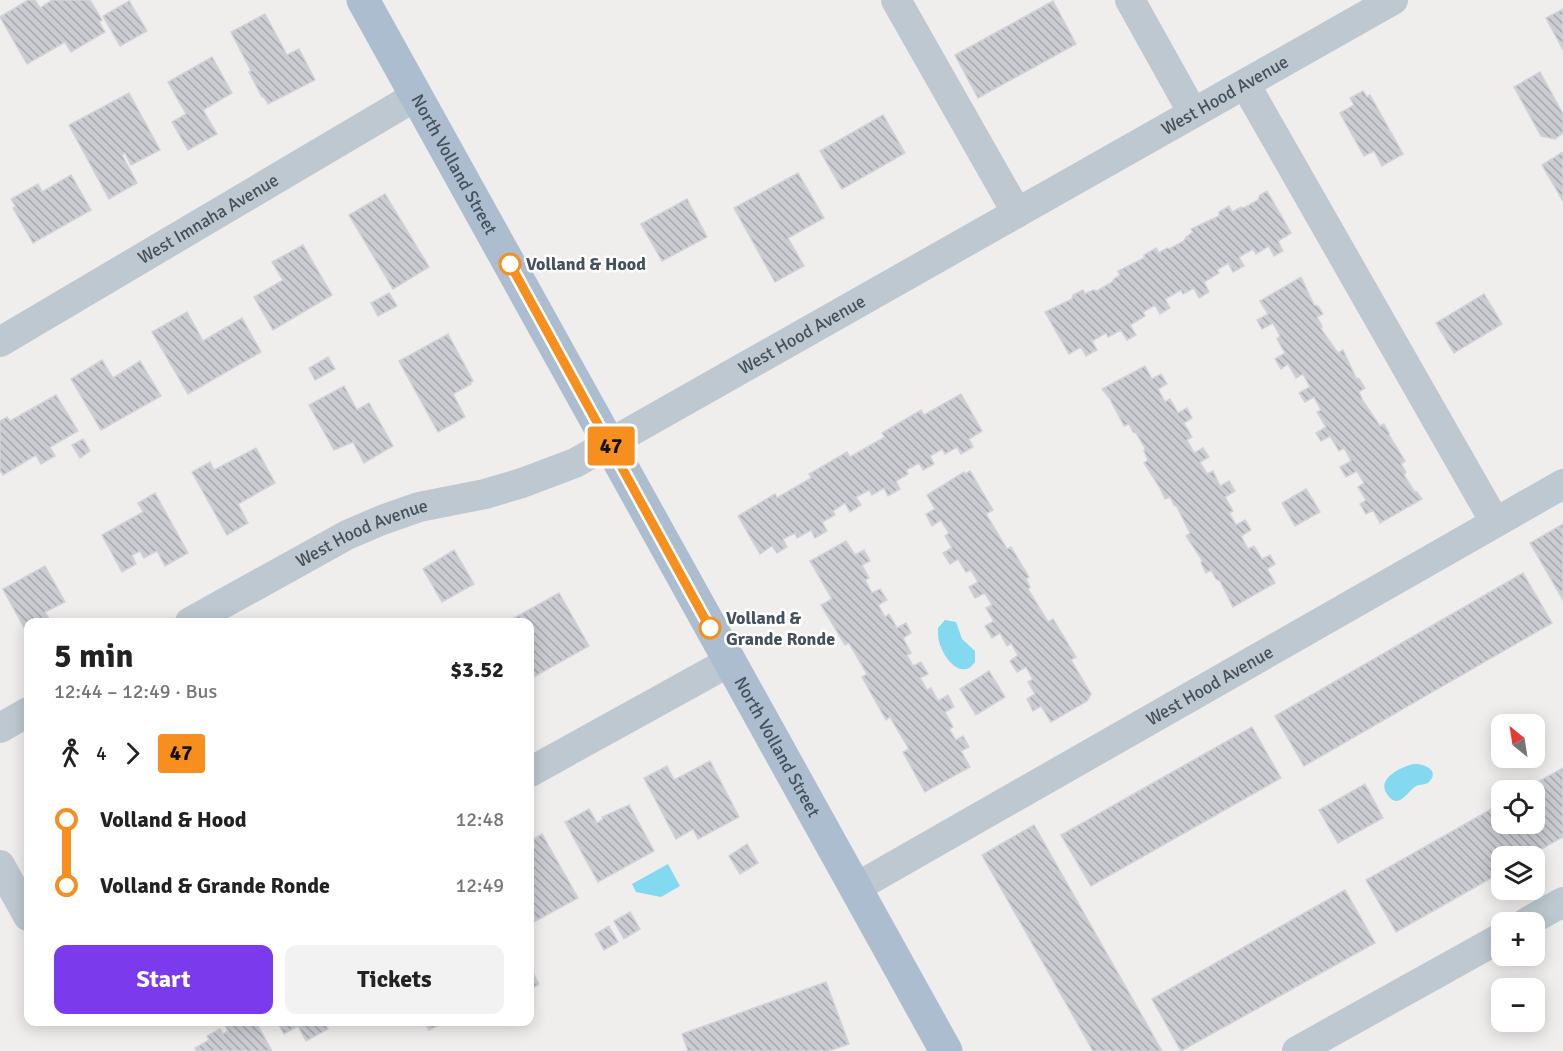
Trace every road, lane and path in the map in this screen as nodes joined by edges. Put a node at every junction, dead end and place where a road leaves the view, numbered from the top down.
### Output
1 (363, 0) edge
2 (896, 0) edge
3 (1130, 0) edge
4 (1393, 0) edge
5 (1245, 84) junction
6 (416, 96) junction
7 (1193, 113) junction
8 (1017, 213) junction
9 (0, 342) edge
10 (610, 444) junction
11 (1563, 484) edge
12 (1496, 522) junction
13 (197, 618) edge
14 (729, 662) junction
15 (24, 714) edge
16 (0, 728) edge
17 (534, 770) edge
18 (0, 865) edge
19 (856, 887) junction
20 (1563, 902) edge
21 (24, 909) edge
22 (1545, 912) edge
23 (1491, 943) edge
24 (946, 1051) edge
25 (1297, 1051) edge

1 - 6 main road, North Volland Street
2 - 8 street
3 - 7 street
4 - 5 street, West Hood Avenue
5 - 7 street, West Hood Avenue
5 - 12 street
6 - 9 street, West Imnaha Avenue
6 - 10 main road, North Volland Street
7 - 8 street, West Hood Avenue
8 - 10 street, West Hood Avenue
10 - 13 street, West Hood Avenue
10 - 14 main road, North Volland Street
11 - 12 street, West Hood Avenue
12 - 19 street, West Hood Avenue
14 - 17 street
14 - 19 main road, North Volland Street
15 - 16 street
18 - 21 street
19 - 24 main road, North Volland Street
20 - 22 street
23 - 25 street

